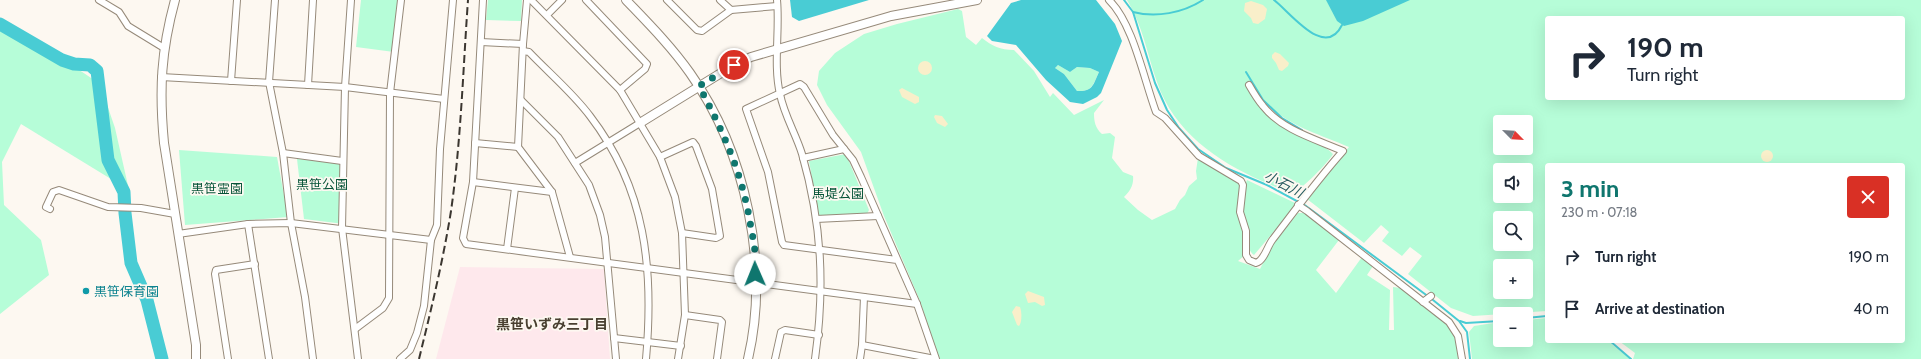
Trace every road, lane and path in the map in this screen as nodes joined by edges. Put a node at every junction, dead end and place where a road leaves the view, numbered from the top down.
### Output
1 (99, 0) edge
2 (175, 0) edge
3 (237, 0) edge
4 (275, 0) edge
5 (313, 0) edge
6 (351, 0) edge
7 (401, 0) edge
8 (453, 0) edge
9 (484, 0) edge
10 (527, 0) edge
11 (531, 0) edge
12 (562, 0) edge
13 (586, 0) edge
14 (626, 0) edge
15 (667, 0) edge
16 (720, 0) edge
17 (977, 0) edge
18 (1109, 0) edge
19 (961, 1) edge
20 (777, 3) edge
21 (731, 10) junction
22 (547, 15) junction
23 (481, 42) junction
24 (523, 47) junction
25 (164, 48) junction
26 (777, 50) junction
27 (161, 77) junction
28 (231, 81) junction
29 (269, 82) junction
30 (308, 85) junction
31 (1249, 85) dead end
32 (699, 86) junction
33 (345, 87) junction
34 (620, 90) junction
35 (390, 93) junction
36 (779, 93) junction
37 (444, 99) junction
38 (521, 100) junction
39 (640, 123) junction
40 (475, 143) junction
41 (607, 143) junction
42 (518, 147) junction
43 (844, 149) junction
44 (283, 153) junction
45 (660, 157) junction
46 (803, 158) junction
47 (342, 162) junction
48 (575, 163) junction
49 (473, 182) junction
50 (515, 188) junction
51 (552, 192) junction
52 (1300, 203) junction
53 (50, 209) dead end
54 (175, 214) junction
55 (878, 216) junction
56 (816, 219) junction
57 (291, 223) junction
58 (248, 224) junction
59 (342, 228) junction
60 (390, 233) junction
61 (682, 233) junction
62 (178, 234) junction
63 (431, 240) junction
64 (507, 249) junction
65 (821, 250) junction
66 (570, 257) junction
67 (897, 260) junction
68 (607, 262) junction
69 (255, 264) junction
70 (648, 268) junction
71 (683, 273) junction
72 (755, 283) junction
73 (821, 292) junction
74 (864, 297) junction
75 (917, 304) junction
76 (685, 315) junction
77 (355, 329) junction
78 (819, 334) junction
79 (614, 338) junction
80 (648, 342) junction
81 (862, 345) junction
82 (681, 346) junction
83 (196, 359) edge
84 (228, 359) edge
85 (269, 359) edge
86 (313, 359) edge
87 (358, 359) edge
88 (400, 359) edge
89 (616, 359) edge
90 (646, 359) edge
91 (678, 359) edge
92 (717, 359) edge
93 (748, 359) edge
94 (775, 359) edge
95 (815, 359) edge
96 (860, 359) edge
97 (936, 359) edge
98 (1462, 359) edge

1 - 25 street
2 - 25 street
3 - 28 street
4 - 29 street
5 - 30 street
6 - 33 street
7 - 35 street
8 - 37 street
9 - 23 street
10 - 24 street
11 - 22 street
12 - 22 street
13 - 34 street
14 - 32 street
15 - 21 street
16 - 21 street
17 - 19 street
18 - 52 street
19 - 26 street
20 - 21 street
20 - 26 street
22 - 34 street
23 - 24 street
23 - 40 street
24 - 38 street
24 - 41 street
25 - 27 street
26 - 32 street
26 - 36 street
27 - 28 street
27 - 54 street
28 - 29 street
29 - 30 street
29 - 44 street
30 - 33 street
31 - 52 street
32 - 39 street
32 - 72 street
33 - 35 street
33 - 47 street
34 - 39 street
35 - 37 street
35 - 60 street
36 - 43 street
36 - 46 street
36 - 65 street
37 - 63 street
38 - 42 street
38 - 48 street
39 - 41 street
39 - 45 street
40 - 42 street
40 - 49 street
41 - 48 street
41 - 70 street
42 - 51 street
43 - 46 street
43 - 55 street
44 - 47 street
44 - 57 street
45 - 61 street
45 - 61 street
46 - 56 street
47 - 59 street
48 - 68 street
49 - 50 street
49 - 64 street
50 - 51 street
50 - 64 street
51 - 66 street
52 - 98 street
53 - 54 street
54 - 62 street
55 - 56 street
55 - 67 street
56 - 65 street
57 - 58 street
57 - 59 street
57 - 86 street
58 - 62 street
58 - 69 street
59 - 60 street
59 - 77 street
60 - 63 street
60 - 77 street
61 - 71 street
62 - 83 street
63 - 88 street
64 - 66 street
65 - 67 street
65 - 73 street
66 - 68 street
67 - 75 street
68 - 70 street
68 - 79 street
69 - 84 street
69 - 85 street
70 - 71 street
70 - 80 street
71 - 72 street
71 - 76 street
72 - 73 street
72 - 93 street
73 - 74 street
73 - 78 street
74 - 75 street
74 - 81 street
75 - 97 street
76 - 82 street
76 - 92 street
77 - 87 street
78 - 94 street
78 - 95 street
79 - 80 street
79 - 89 street
80 - 82 street
80 - 90 street
81 - 96 street
81 - 97 street
82 - 91 street

